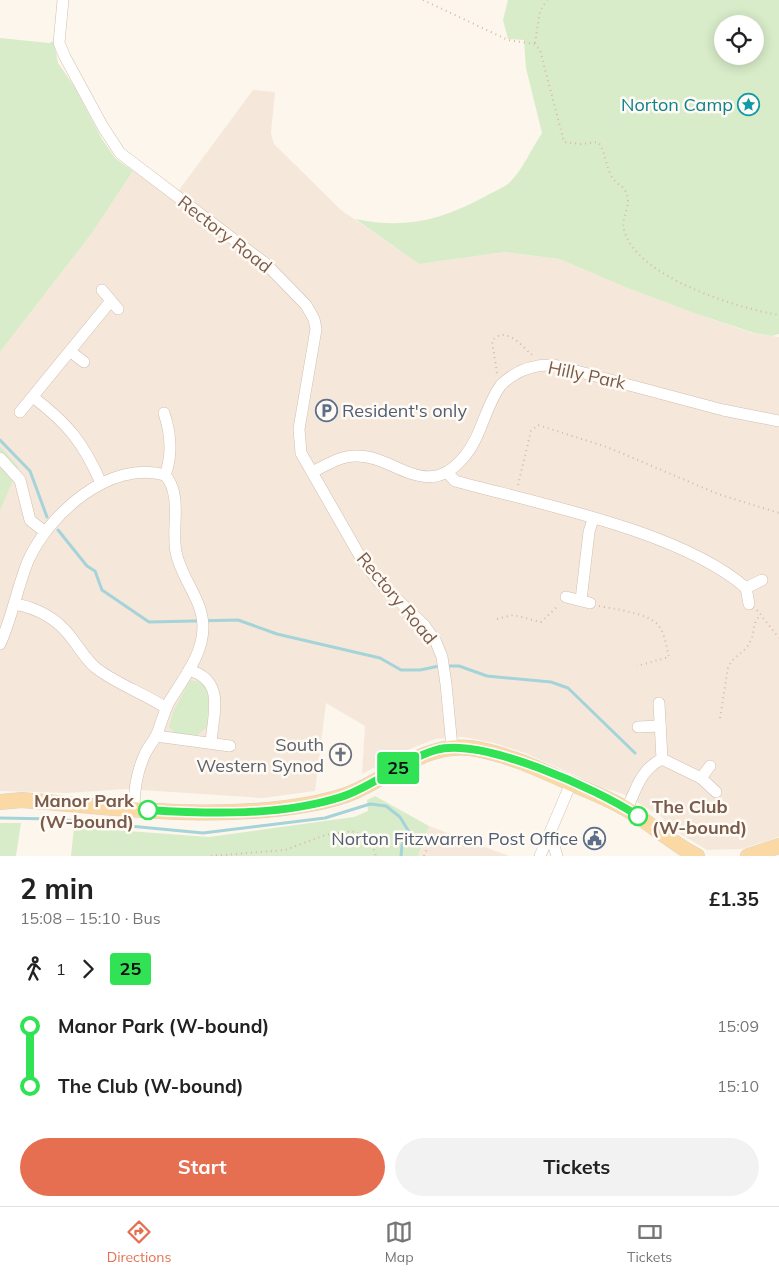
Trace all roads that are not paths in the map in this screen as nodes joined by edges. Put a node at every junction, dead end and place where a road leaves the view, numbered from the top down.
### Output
1 (63, 0) edge
2 (102, 290) dead end
3 (70, 352) junction
4 (84, 362) dead end
5 (33, 397) junction
6 (20, 412) dead end
7 (164, 413) dead end
8 (779, 421) edge
9 (0, 458) edge
10 (312, 472) junction
11 (447, 472) junction
12 (166, 475) junction
13 (101, 483) junction
14 (593, 519) junction
15 (45, 532) junction
16 (762, 580) dead end
17 (746, 588) junction
18 (566, 597) road end
19 (15, 604) junction
20 (750, 604) road end
21 (0, 644) edge
22 (189, 670) junction
23 (659, 703) dead end
24 (166, 708) junction
25 (638, 726) dead end
26 (660, 726) junction
27 (156, 736) junction
28 (211, 743) junction
29 (230, 746) dead end
30 (452, 747) junction
31 (662, 759) junction
32 (710, 766) dead end
33 (701, 778) junction
34 (572, 783) junction
35 (716, 792) dead end
36 (0, 802) edge
37 (627, 809) junction
38 (134, 810) junction
39 (546, 841) junction
40 (779, 846) edge
41 (540, 856) edge
42 (557, 856) edge
43 (697, 856) edge
44 (748, 856) edge

1 - 10 street, Rectory Road
2 - 3 street
3 - 4 street
3 - 5 street
5 - 6 street
5 - 13 street
7 - 12 street
8 - 11 street, Hilly Park
9 - 15 street
10 - 11 street
10 - 30 street, Rectory Road
11 - 14 street
12 - 13 street
12 - 22 street
13 - 15 street
14 - 17 street
14 - 18 street
15 - 19 street
16 - 17 street
17 - 20 street
19 - 21 street
19 - 24 street
22 - 24 street
22 - 28 street
23 - 26 street
24 - 27 street
25 - 26 street
26 - 31 street
27 - 28 street
27 - 38 street
28 - 29 street
30 - 34 main road
30 - 38 main road
31 - 33 street
31 - 37 street
32 - 33 street
33 - 35 street
34 - 37 main road
34 - 39 street
36 - 38 main road
37 - 43 main road
39 - 41 street
39 - 42 street
40 - 44 main road

